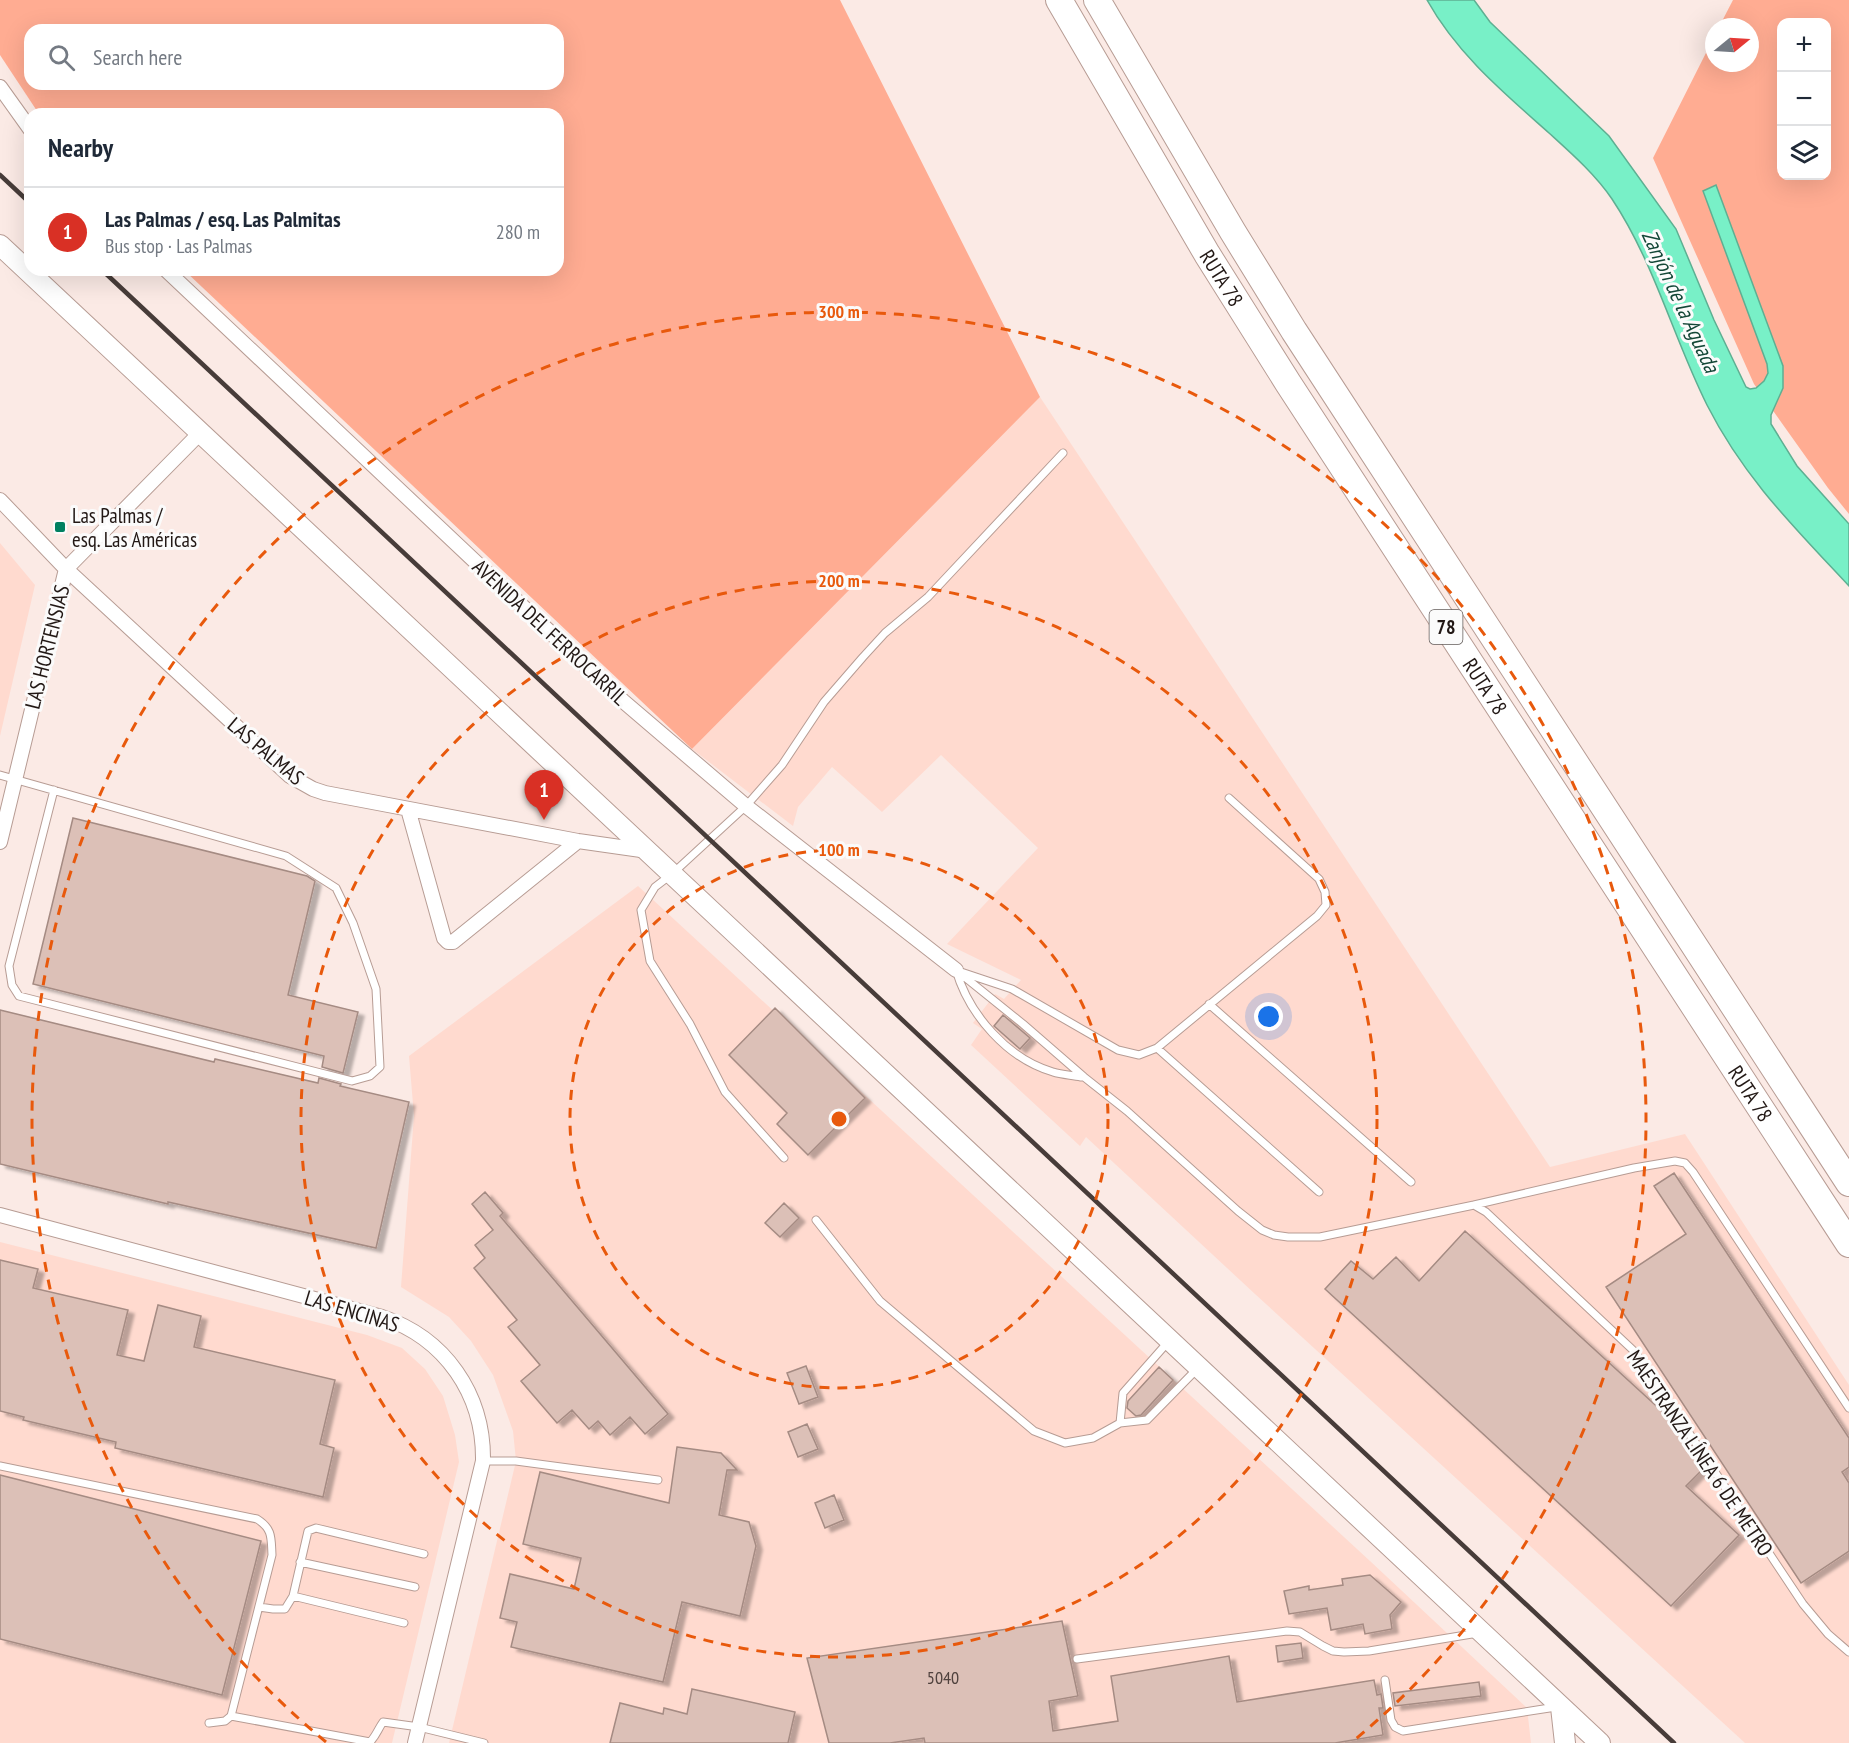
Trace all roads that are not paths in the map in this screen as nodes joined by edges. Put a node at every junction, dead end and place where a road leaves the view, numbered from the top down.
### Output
1 (1059, 0) edge
2 (1097, 0) edge
3 (0, 87) edge
4 (24, 121) edge
5 (0, 245) edge
6 (24, 267) edge
7 (33, 276) edge
8 (172, 276) edge
9 (201, 432) junction
10 (1063, 453) dead end
11 (0, 500) edge
12 (66, 569) junction
13 (0, 775) edge
14 (15, 779) junction
15 (54, 790) junction
16 (1229, 798) dead end
17 (746, 806) junction
18 (408, 809) junction
19 (578, 841) junction
20 (0, 842) edge
21 (648, 851) junction
22 (672, 874) junction
23 (956, 970) junction
24 (1209, 1004) junction
25 (1157, 1048) junction
26 (1084, 1077) junction
27 (784, 1158) dead end
28 (1411, 1182) dead end
29 (1849, 1183) edge
30 (1319, 1192) dead end
31 (1474, 1205) junction
32 (0, 1215) edge
33 (816, 1220) dead end
34 (1849, 1244) edge
35 (1170, 1340) junction
36 (1198, 1367) junction
37 (1849, 1408) edge
38 (1120, 1423) junction
39 (483, 1461) junction
40 (0, 1466) edge
41 (658, 1480) dead end
42 (424, 1554) dead end
43 (300, 1562) junction
44 (415, 1587) dead end
45 (293, 1596) junction
46 (259, 1607) junction
47 (404, 1623) dead end
48 (1481, 1632) junction
49 (1849, 1652) edge
50 (1077, 1659) dead end
51 (1385, 1680) dead end
52 (1561, 1707) junction
53 (231, 1716) junction
54 (209, 1723) dead end
55 (419, 1726) junction
56 (415, 1743) edge
57 (484, 1743) edge
58 (1565, 1743) edge
59 (1600, 1743) edge

1 - 34 highway, RUTA 78 / 78
2 - 29 highway, RUTA 78 / 78
3 - 4 street
5 - 6 main road
7 - 9 main road
8 - 17 street, AVENIDA DEL FERROCARRIL
9 - 12 street, LAS HORTENSIAS
9 - 21 main road
10 - 17 lane
11 - 12 street, LAS PALMAS
12 - 14 street, LAS HORTENSIAS
12 - 18 street, LAS PALMAS
13 - 14 lane
14 - 15 lane
14 - 20 street, LAS HORTENSIAS
15 - 15 lane
16 - 24 lane
17 - 22 lane
17 - 23 street, AVENIDA DEL FERROCARRIL
18 - 19 street, LAS PALMAS
18 - 19 street
19 - 21 street, LAS PALMAS
21 - 22 main road
22 - 27 lane
22 - 35 main road
23 - 25 lane
23 - 26 lane
23 - 26 lane
24 - 25 lane
24 - 28 lane
25 - 30 lane
26 - 31 lane
31 - 37 lane
31 - 49 lane, MAESTRANZA LÍNEA 6 DE METRO
32 - 39 street, LAS ENCINAS
33 - 38 lane
35 - 36 main road
35 - 38 lane
36 - 38 lane
36 - 48 main road
39 - 41 lane
39 - 55 street, LAS ENCINAS
40 - 46 lane
42 - 43 lane
43 - 44 lane
43 - 45 lane
45 - 46 lane
45 - 47 lane
46 - 53 lane
48 - 50 lane
48 - 52 main road
51 - 52 lane
52 - 58 main road
52 - 59 main road
53 - 54 lane
53 - 55 lane
55 - 56 street, LAS ENCINAS
55 - 57 lane

